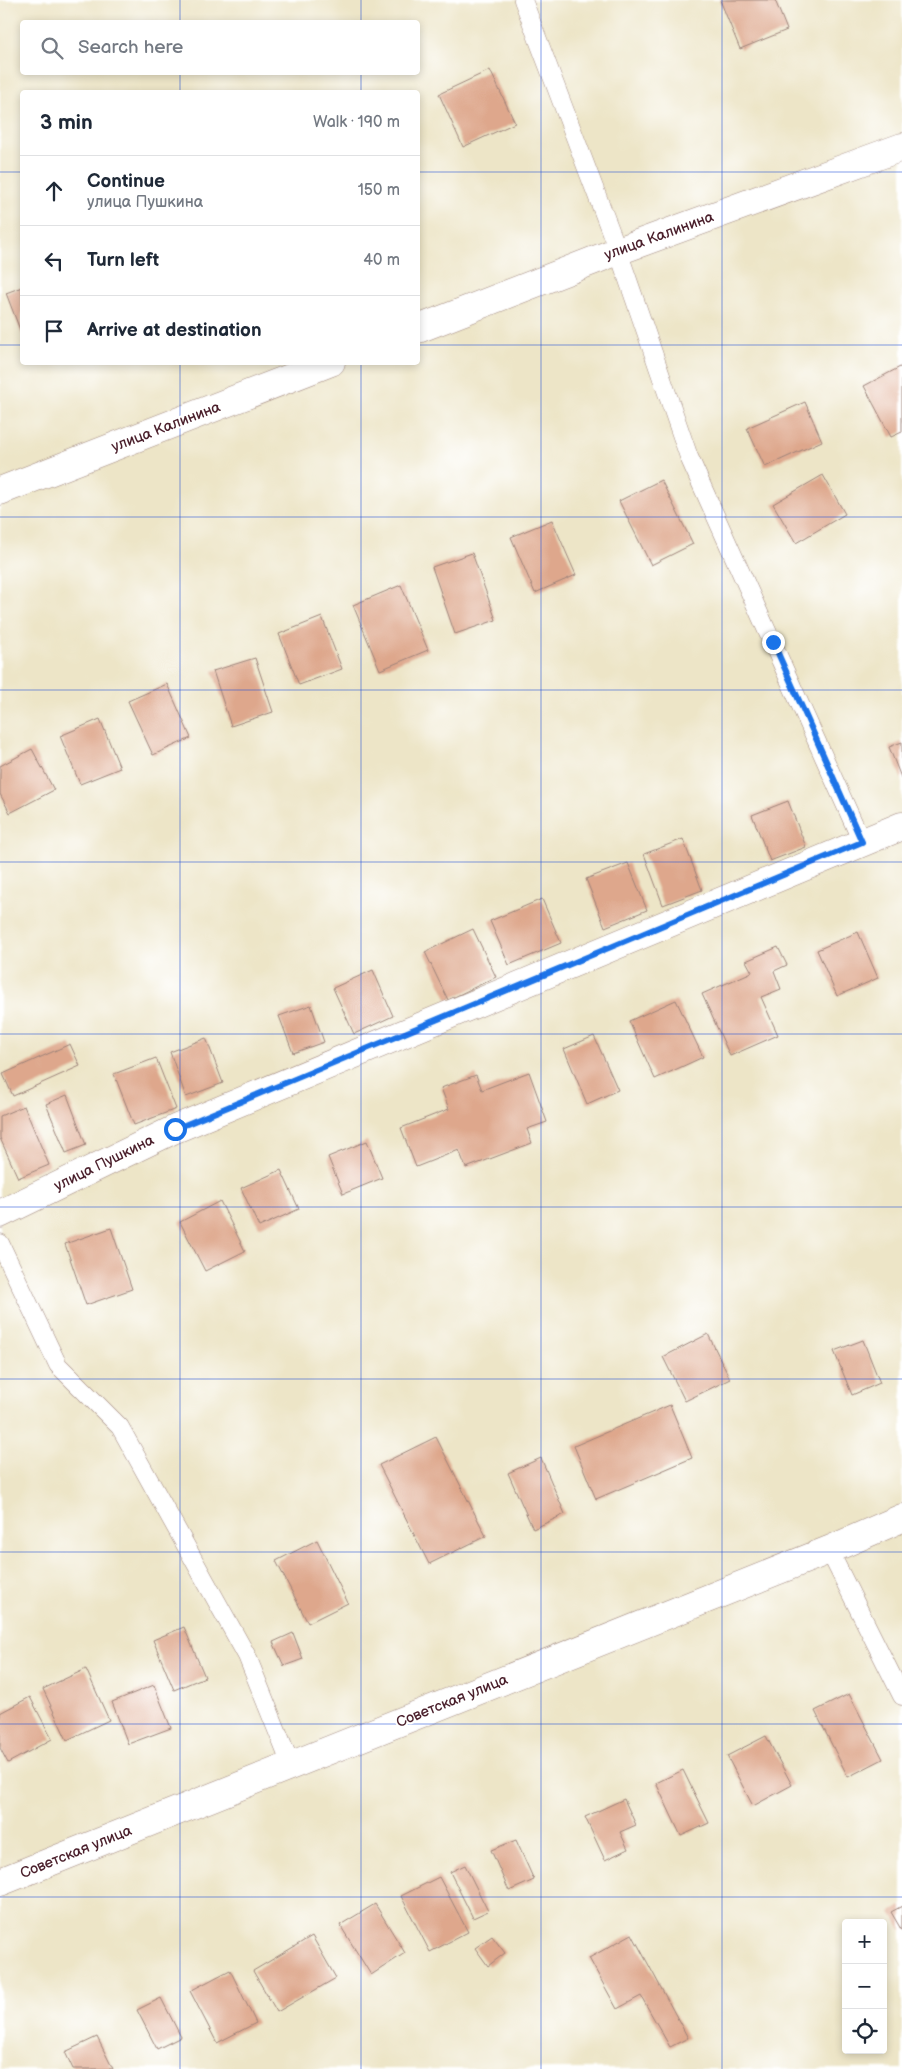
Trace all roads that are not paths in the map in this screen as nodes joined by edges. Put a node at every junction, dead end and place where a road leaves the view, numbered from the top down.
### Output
1 (523, 0) edge
2 (902, 147) edge
3 (618, 251) junction
4 (420, 328) edge
5 (323, 365) edge
6 (0, 491) edge
7 (902, 826) edge
8 (862, 842) junction
9 (0, 1214) edge
10 (0, 1243) edge
11 (902, 1518) edge
12 (829, 1550) junction
13 (902, 1696) edge
14 (291, 1765) junction
15 (0, 1882) edge

1 - 3 lane
2 - 3 street, улица Калинина
3 - 4 street, улица Калинина
3 - 8 lane
5 - 6 street, улица Калинина
7 - 8 street, улица Пушкина
8 - 9 street, улица Пушкина
10 - 14 lane
11 - 12 street, Советская улица
12 - 13 lane
12 - 14 street, Советская улица
14 - 15 street, Советская улица

